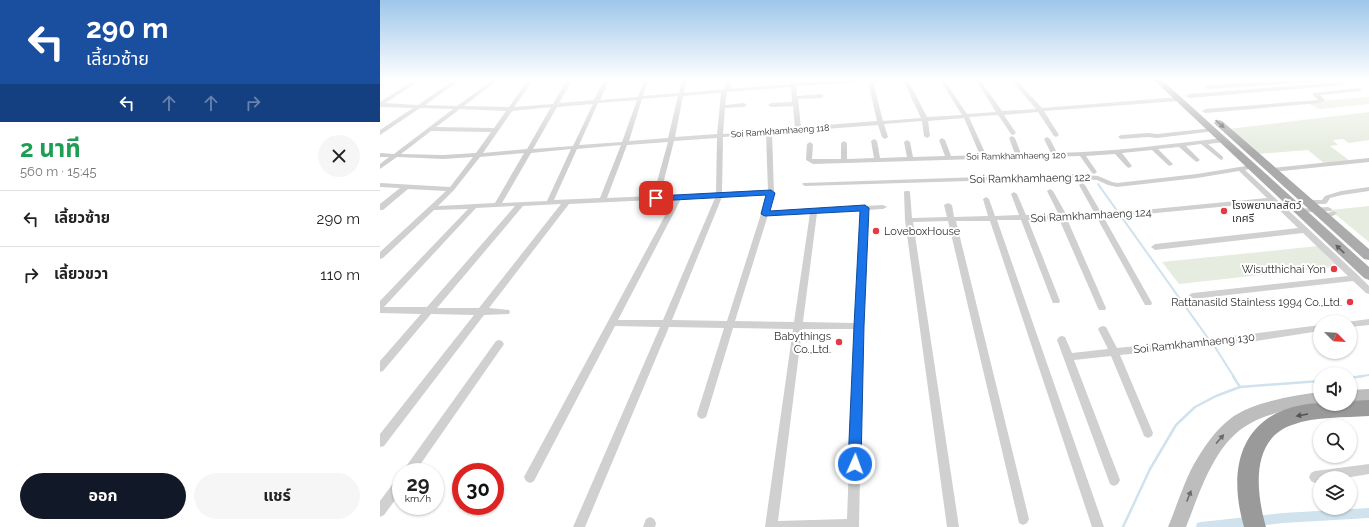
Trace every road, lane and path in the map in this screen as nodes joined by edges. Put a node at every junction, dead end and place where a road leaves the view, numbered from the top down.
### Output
1 (392, 105) edge
2 (463, 105) edge
3 (513, 105) edge
4 (555, 105) junction
5 (559, 105) edge
6 (594, 105) edge
7 (637, 105) edge
8 (679, 105) edge
9 (744, 105) dead end
10 (795, 105) edge
11 (877, 105) edge
12 (918, 105) edge
13 (958, 105) edge
14 (993, 105) edge
15 (1035, 105) edge
16 (1106, 105) edge
17 (1192, 105) edge
18 (1196, 105) edge
19 (1279, 105) edge
20 (419, 106) junction
21 (460, 107) junction
22 (723, 107) joint
23 (510, 109) junction
24 (1040, 110) junction
25 (1205, 111) junction
26 (999, 114) junction
27 (966, 117) junction
28 (926, 120) junction
29 (880, 124) junction
30 (430, 129) junction
31 (495, 130) junction
32 (798, 130) junction
33 (1213, 130) junction
34 (769, 132) junction
35 (380, 133) edge
36 (1056, 135) dead end
37 (720, 136) junction
38 (927, 136) dead end
39 (885, 137) dead end
40 (1122, 137) dead end
41 (1047, 139) dead end
42 (671, 140) junction
43 (942, 140) dead end
44 (1224, 140) junction
45 (874, 141) dead end
46 (907, 142) dead end
47 (1202, 142) junction
48 (844, 143) dead end
49 (624, 144) junction
50 (810, 144) dead end
51 (1181, 145) junction
52 (574, 148) junction
53 (1153, 148) junction
54 (529, 151) junction
55 (1250, 151) junction
56 (1117, 152) junction
57 (1236, 152) junction
58 (1081, 154) junction
59 (380, 155) edge
60 (395, 155) junction
61 (478, 155) junction
62 (1055, 155) junction
63 (983, 156) junction
64 (1019, 156) junction
65 (948, 157) junction
66 (910, 158) junction
67 (1221, 158) dead end
68 (877, 159) junction
69 (1197, 160) dead end
70 (1369, 160) edge
71 (844, 161) junction
72 (1170, 164) dead end
73 (1129, 166) dead end
74 (380, 167) edge
75 (1252, 167) junction
76 (1240, 169) junction
77 (1272, 170) junction
78 (1094, 172) dead end
79 (804, 184) dead end
80 (1082, 184) dead end
81 (380, 185) edge
82 (406, 187) junction
83 (452, 189) junction
84 (1369, 189) edge
85 (1050, 191) dead end
86 (907, 192) dead end
87 (771, 193) junction
88 (1014, 194) dead end
89 (719, 196) junction
90 (679, 197) junction
91 (656, 198) junction
92 (986, 199) dead end
93 (603, 200) junction
94 (1272, 200) junction
95 (567, 202) junction
96 (1308, 202) junction
97 (549, 203) junction
98 (520, 205) junction
99 (948, 205) dead end
100 (474, 206) junction
101 (497, 206) junction
102 (883, 207) dead end
103 (380, 208) edge
104 (431, 208) junction
105 (865, 208) junction
106 (814, 210) junction
107 (765, 214) junction
108 (1286, 214) junction
109 (1328, 215) junction
110 (1100, 216) junction
111 (1063, 217) junction
112 (1022, 218) junction
113 (992, 219) junction
114 (908, 220) junction
115 (950, 220) junction
116 (1308, 226) junction
117 (1155, 247) dead end
118 (380, 256) edge
119 (1369, 256) edge
120 (1369, 276) edge
121 (1356, 278) junction
122 (1369, 291) edge
123 (1193, 296) dead end
124 (1056, 301) dead end
125 (1148, 303) dead end
126 (380, 306) edge
127 (1102, 308) dead end
128 (380, 310) edge
129 (430, 310) junction
130 (482, 312) junction
131 (506, 312) dead end
132 (1369, 322) edge
133 (612, 323) junction
134 (1357, 323) edge
135 (666, 324) junction
136 (729, 325) junction
137 (798, 325) junction
138 (859, 326) junction
139 (1103, 329) dead end
140 (1313, 329) edge
141 (1062, 340) dead end
142 (499, 344) dead end
143 (1114, 352) junction
144 (1069, 357) junction
145 (380, 368) edge
146 (1369, 395) edge
147 (1357, 396) edge
148 (1313, 400) edge
149 (1369, 408) edge
150 (702, 414) dead end
151 (1148, 432) dead end
152 (380, 442) edge
153 (414, 463) edge
154 (1369, 469) edge
155 (1356, 471) edge
156 (530, 477) dead end
157 (1114, 480) dead end
158 (392, 494) edge
159 (380, 511) edge
160 (1023, 520) dead end
161 (853, 526) edge
162 (579, 527) edge
163 (772, 527) edge
164 (952, 527) edge
165 (1098, 527) edge
166 (1177, 527) edge
167 (1255, 527) edge

1 - 20 street
2 - 21 street
3 - 23 street
4 - 5 street
4 - 23 street
4 - 54 street
6 - 52 street
7 - 49 street
8 - 42 street
9 - 22 street
10 - 32 street
11 - 29 street
12 - 28 street
13 - 27 street
14 - 26 street
15 - 24 street
16 - 24 street, Soi Ramkhamhaeng 118
17 - 33 main road
18 - 25 main road
19 - 25 street
20 - 21 street
20 - 35 street
21 - 23 street
21 - 30 street
22 - 37 street
23 - 31 street
24 - 26 street, Soi Ramkhamhaeng 118
24 - 36 street
25 -> 55 main road
26 - 27 street, Soi Ramkhamhaeng 118
26 - 64 street
27 - 28 street, Soi Ramkhamhaeng 118
27 - 63 street
28 - 29 street, Soi Ramkhamhaeng 118
28 - 38 street
29 - 32 street, Soi Ramkhamhaeng 118
29 - 39 street
30 - 31 street
30 - 60 street
31 - 61 street
32 - 34 street, Soi Ramkhamhaeng 118
33 - 40 street
33 - 44 main road
34 - 37 street, Soi Ramkhamhaeng 118
34 - 87 street
37 - 42 street, Soi Ramkhamhaeng 118
37 - 89 street
41 - 62 street
42 - 49 street, Soi Ramkhamhaeng 118
42 - 91 street
43 - 65 street
44 - 47 street, Soi Ramkhamhaeng 120
44 - 57 main road
45 - 68 street
46 - 66 street
47 - 51 street, Soi Ramkhamhaeng 120
47 - 67 street
48 - 71 street
49 - 52 street, Soi Ramkhamhaeng 118
49 - 93 street
50 - 71 street, Soi Ramkhamhaeng 120
51 - 53 street, Soi Ramkhamhaeng 120
51 - 69 street
52 - 54 street, Soi Ramkhamhaeng 118
52 - 97 street
53 - 56 street, Soi Ramkhamhaeng 120
53 - 72 street
54 - 61 street, Soi Ramkhamhaeng 118
54 - 101 street
55 - 57 main road
55 - 77 main road
56 - 58 street, Soi Ramkhamhaeng 120
56 - 73 street
57 - 75 main road
58 - 62 street, Soi Ramkhamhaeng 120
58 - 78 street
59 - 60 street, Soi Ramkhamhaeng 118
60 - 61 street, Soi Ramkhamhaeng 118
60 - 74 street
61 - 83 street
62 - 64 street, Soi Ramkhamhaeng 120
63 - 64 street, Soi Ramkhamhaeng 120
63 - 65 street, Soi Ramkhamhaeng 120
65 - 66 street, Soi Ramkhamhaeng 120
66 - 68 street, Soi Ramkhamhaeng 120
68 - 71 street, Soi Ramkhamhaeng 120
70 - 77 street
75 - 76 street, Soi Ramkhamhaeng 122
75 - 116 main road
76 - 79 street, Soi Ramkhamhaeng 122
76 - 94 street
77 - 96 main road
80 - 110 street
81 - 82 street
82 - 83 street
82 - 103 street
83 - 104 street
84 - 96 street
85 - 111 street
86 - 114 street
87 - 89 street
87 - 107 street
88 - 112 street
89 - 90 street
89 - 135 street
90 - 91 street
90 - 133 street
91 - 93 street
92 - 113 street
93 - 95 street
94 - 108 street
94 - 110 street, Soi Ramkhamhaeng 124
95 - 97 street
95 - 130 street
96 - 109 main road
97 - 98 street
98 - 101 street
98 - 129 street
99 - 115 street
100 - 101 street
100 - 104 street
100 - 126 street
102 - 105 street
104 - 118 street
105 - 106 street
105 - 138 street
106 - 107 street
106 - 137 street
107 - 136 street
108 - 109 street
108 - 116 street
109 - 116 main road
109 - 119 main road
110 - 111 street, Soi Ramkhamhaeng 124
110 - 125 street
111 - 112 street, Soi Ramkhamhaeng 124
111 - 127 street
112 - 113 street, Soi Ramkhamhaeng 124
112 - 124 street
113 - 115 street, Soi Ramkhamhaeng 124
113 - 165 street
114 - 115 street, Soi Ramkhamhaeng 124
114 - 164 street
115 - 160 street
116 - 117 street
120 -> 116 main road
116 - 121 street
121 - 122 street
121 - 123 street
128 - 129 street
129 - 130 street
129 - 145 street
130 - 131 street
130 - 152 street
132 - 134 street
133 - 135 street
133 - 156 street
135 - 136 street
135 - 162 street
136 - 137 street
136 - 150 street
137 - 138 street
137 - 163 street
138 - 161 street
139 - 143 street
140 - 143 street, Soi Ramkhamhaeng 130
141 - 144 street
142 - 153 street
143 - 144 street, Soi Ramkhamhaeng 130
143 - 151 street
144 - 157 street
146 - 147 main road
166 -> 148 main road
149 -> 167 highway
154 - 155 street
158 - 159 street
161 - 163 street

